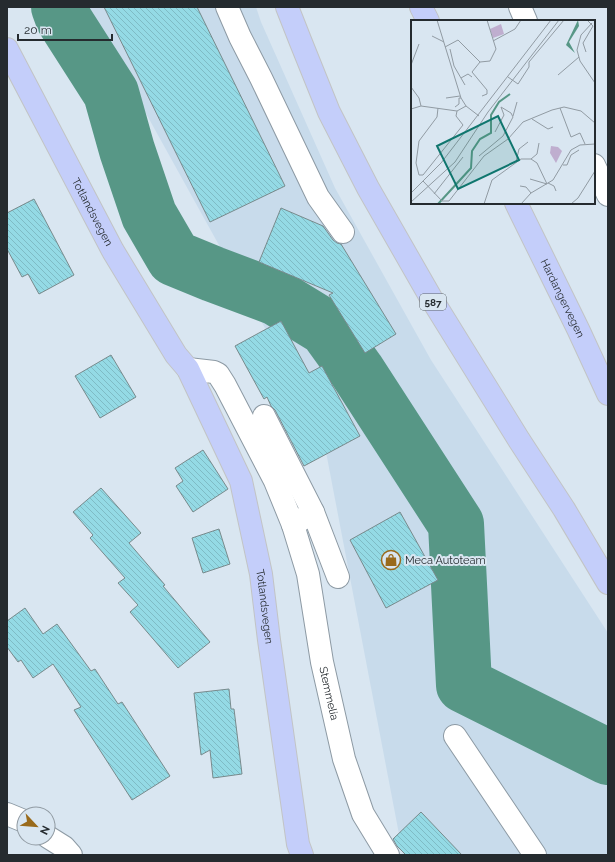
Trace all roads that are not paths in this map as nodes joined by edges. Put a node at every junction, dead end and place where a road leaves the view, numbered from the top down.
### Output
1 (227, 7) edge
2 (288, 7) edge
3 (421, 7) edge
4 (520, 7) edge
5 (428, 20) edge
6 (526, 20) edge
7 (7, 50) edge
8 (595, 167) edge
9 (608, 195) edge
10 (516, 204) edge
11 (342, 232) dead end
12 (188, 369) junction
13 (608, 394) edge
14 (264, 416) dead end
15 (313, 512) junction
16 (293, 525) junction
17 (338, 577) dead end
18 (608, 582) edge
19 (456, 736) dead end
20 (56, 842) edge
21 (71, 855) edge
22 (302, 855) edge
23 (388, 855) edge
24 (536, 855) edge

1 - 11 street
2 - 18 main road, 587
3 - 5 main road
4 - 6 street
7 - 12 main road, Totlandsvegen
8 - 9 street
10 - 13 main road, Hardangervegen
12 - 16 street
12 - 22 main road, Totlandsvegen
14 - 15 street
15 - 16 street
15 - 17 street
16 - 23 street, Stemmelia
19 - 24 street
20 - 21 street

